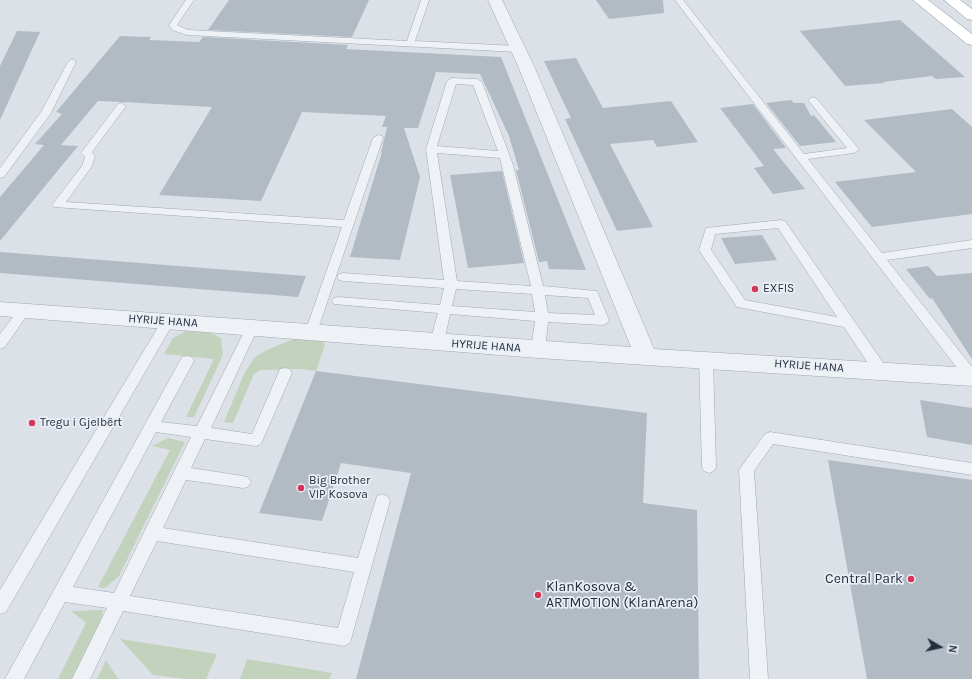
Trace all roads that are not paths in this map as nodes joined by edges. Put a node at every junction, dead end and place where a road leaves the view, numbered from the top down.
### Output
1 (190, 0) edge
2 (425, 0) edge
3 (495, 0) edge
4 (679, 0) edge
5 (920, 0) edge
6 (951, 0) edge
7 (972, 16) edge
8 (972, 41) edge
9 (410, 43) junction
10 (518, 49) junction
11 (72, 62) dead end
12 (813, 100) dead end
13 (122, 106) dead end
14 (378, 138) dead end
15 (431, 149) junction
16 (504, 155) junction
17 (801, 157) junction
18 (0, 175) edge
19 (348, 224) junction
20 (972, 244) edge
21 (879, 257) junction
22 (343, 277) dead end
23 (451, 284) junction
24 (538, 291) junction
25 (338, 300) dead end
26 (0, 309) edge
27 (445, 309) junction
28 (24, 311) junction
29 (542, 317) junction
30 (168, 322) junction
31 (848, 323) junction
32 (252, 328) junction
33 (311, 332) junction
34 (438, 342) junction
35 (0, 344) edge
36 (538, 350) junction
37 (646, 356) junction
38 (706, 360) junction
39 (187, 361) dead end
40 (881, 371) junction
41 (285, 373) dead end
42 (972, 377) edge
43 (152, 426) junction
44 (201, 432) junction
45 (709, 467) dead end
46 (972, 469) edge
47 (182, 473) junction
48 (243, 482) dead end
49 (382, 501) dead end
50 (152, 533) junction
51 (363, 566) junction
52 (60, 593) junction
53 (118, 602) junction
54 (0, 606) edge
55 (14, 679) edge
56 (81, 679) edge
57 (759, 679) edge

1 - 9 lane
2 - 9 lane
3 - 10 street
4 - 17 lane
5 - 8 highway
6 - 7 highway
9 - 10 lane
10 - 37 street
11 - 18 lane
12 - 17 lane
13 - 19 lane
14 - 19 lane
15 - 16 lane
15 - 16 lane
15 - 23 lane
16 - 24 lane
17 - 21 lane
19 - 33 lane
20 - 21 lane
21 - 42 lane
22 - 23 lane
23 - 24 lane
23 - 27 lane
24 - 29 lane
24 - 29 lane
25 - 27 lane
26 - 28 street, HYRIJE HANA
27 - 29 lane
27 - 34 lane
28 - 30 street, HYRIJE HANA
28 - 35 lane
29 - 36 lane
30 - 32 street, HYRIJE HANA
30 - 54 lane
31 - 31 lane
31 - 40 lane
32 - 33 street, HYRIJE HANA
32 - 44 lane
33 - 34 street, HYRIJE HANA
34 - 36 street, HYRIJE HANA
36 - 37 street, HYRIJE HANA
37 - 38 street, HYRIJE HANA
38 - 40 street, HYRIJE HANA
38 - 45 lane
39 - 43 lane
40 - 42 street, HYRIJE HANA
41 - 44 lane
43 - 44 lane
43 - 52 lane
44 - 47 lane
46 - 57 lane
47 - 48 lane
47 - 50 lane
49 - 51 lane
50 - 51 lane
50 - 53 lane
51 - 53 lane
52 - 53 lane
52 - 55 lane
53 - 56 lane

